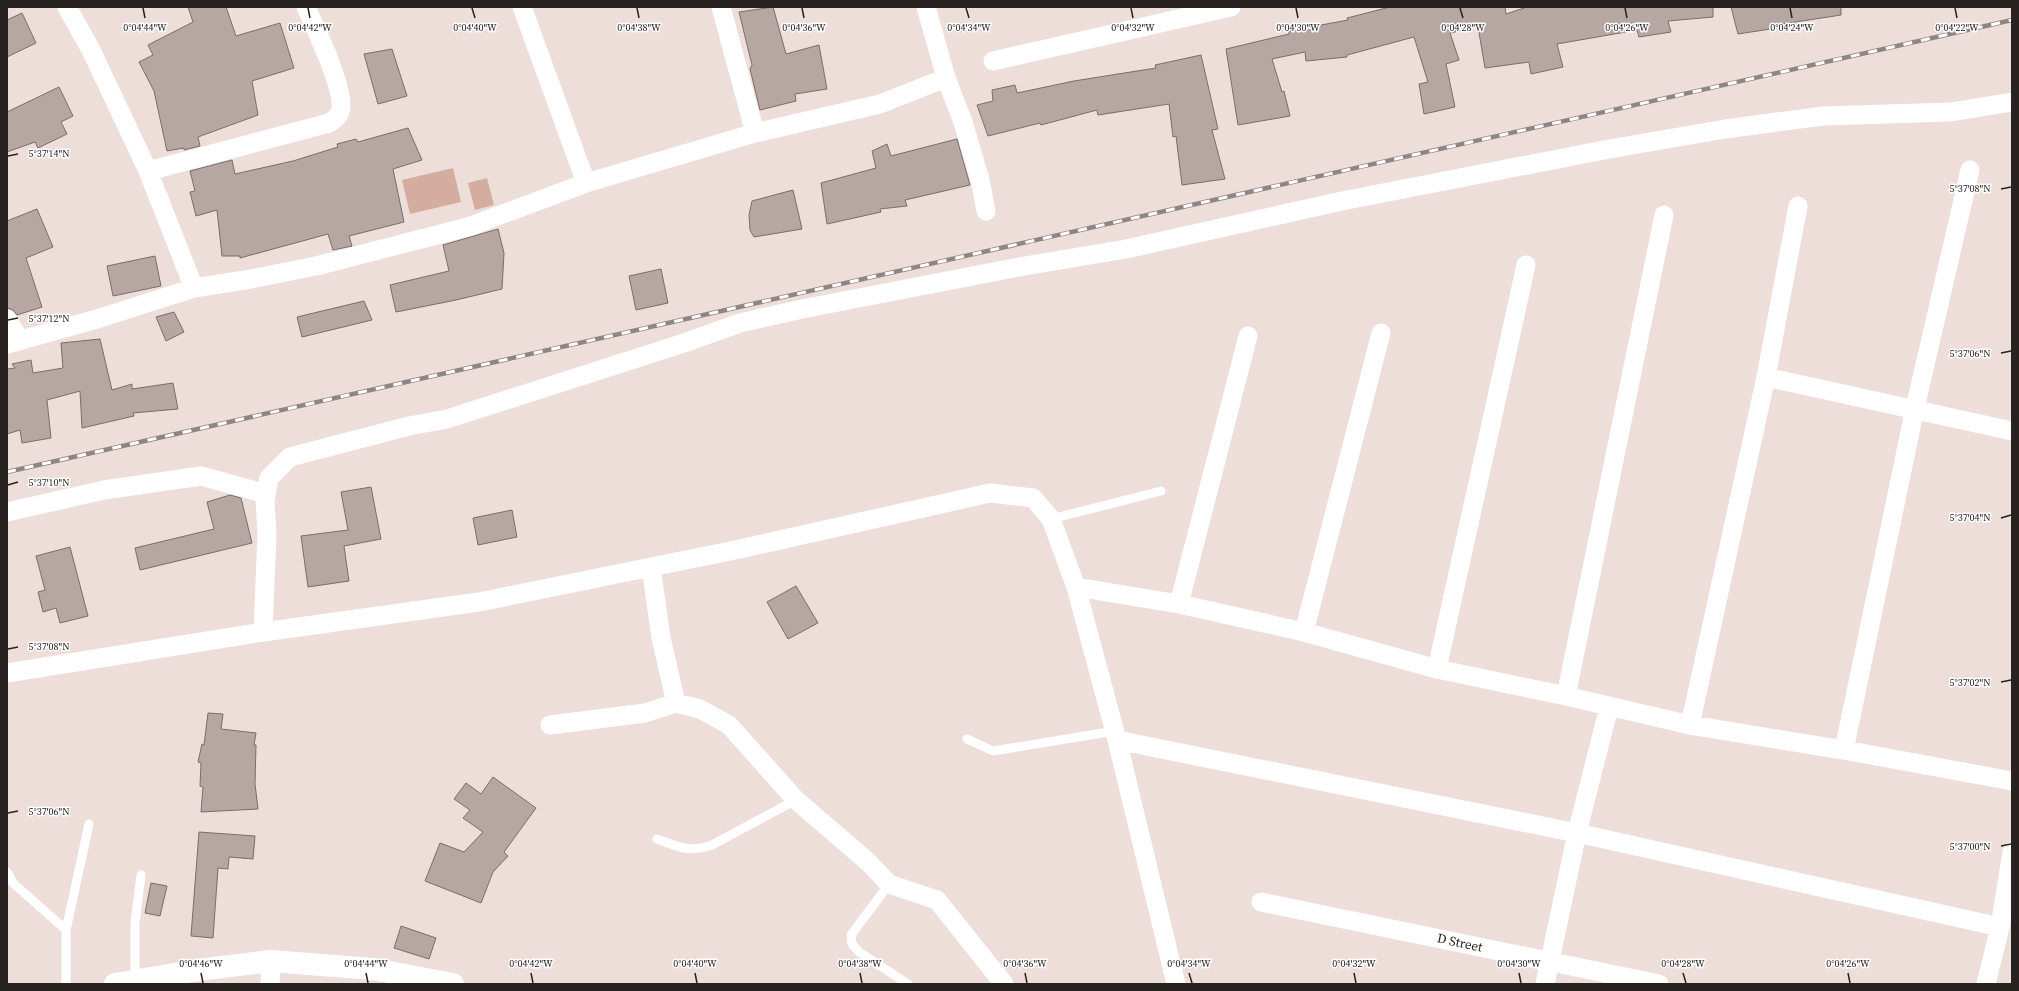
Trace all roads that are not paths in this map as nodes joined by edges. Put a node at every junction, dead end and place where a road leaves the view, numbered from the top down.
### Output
1 (67, 7) edge
2 (306, 7) edge
3 (522, 7) edge
4 (721, 7) edge
5 (926, 7) edge
6 (1231, 7) edge
7 (994, 61) dead end
8 (946, 78) junction
9 (2012, 102) edge
10 (755, 133) junction
11 (1970, 170) dead end
12 (148, 171) junction
13 (586, 183) junction
14 (1798, 206) dead end
15 (986, 211) dead end
16 (1664, 215) dead end
17 (1526, 265) dead end
18 (194, 288) junction
19 (7, 319) edge
20 (1381, 333) dead end
21 (1248, 336) dead end
22 (13, 342) edge
23 (1766, 377) junction
24 (1915, 408) junction
25 (2012, 430) edge
26 (1161, 491) dead end
27 (266, 494) junction
28 (7, 512) edge
29 (1051, 519) junction
30 (650, 567) junction
31 (1076, 587) junction
32 (1179, 604) junction
33 (263, 632) junction
34 (1304, 632) junction
35 (8, 669) edge
36 (1437, 669) junction
37 (1566, 696) junction
38 (676, 703) junction
39 (1609, 707) junction
40 (550, 725) dead end
41 (1690, 725) junction
42 (1116, 736) junction
43 (967, 739) dead end
44 (1844, 750) junction
45 (2012, 781) edge
46 (796, 800) junction
47 (89, 824) dead end
48 (1577, 833) junction
49 (657, 839) dead end
50 (2012, 852) edge
51 (7, 872) edge
52 (141, 875) dead end
53 (889, 884) junction
54 (1261, 902) dead end
55 (2000, 927) junction
56 (66, 930) junction
57 (1550, 960) junction
58 (271, 961) junction
59 (125, 982) edge
60 (448, 983) edge
61 (66, 984) edge
62 (270, 984) edge
63 (908, 984) edge
64 (1004, 984) edge
65 (1176, 984) edge
66 (1545, 984) edge
67 (1659, 984) edge
68 (1986, 984) edge

1 - 12 street
2 - 12 street
3 - 13 street
4 - 10 street
5 - 8 street
6 - 7 street
8 - 10 street
8 - 15 street
9 - 27 street
10 - 13 street
11 - 24 street
12 - 18 street
13 - 18 street
14 - 23 street
16 - 37 street
17 - 36 street
18 - 22 street
19 - 22 street
20 - 34 street
21 - 32 street
23 - 24 street
23 - 41 street
24 - 25 street
24 - 44 street
26 - 29 lane
27 - 28 street
27 - 33 street
29 - 30 street
29 - 31 street
30 - 33 street
30 - 38 street
31 - 32 street
31 - 42 street
32 - 34 street
33 - 35 street
34 - 36 street
36 - 37 street
37 - 39 street
38 - 40 street
38 - 46 street
39 - 41 street
39 - 48 street
41 - 44 street
42 - 43 lane
42 - 48 street
42 - 65 street
44 - 45 street
46 - 49 lane
46 - 53 street
47 - 56 lane
48 - 55 street
48 - 57 street
50 - 55 street
51 - 56 lane
52 - 59 lane
53 - 63 lane
53 - 64 street
54 - 57 street, D Street
55 - 68 street
56 - 61 lane
57 - 66 street
57 - 67 street, D Street
58 - 59 street
58 - 60 street
58 - 62 street

